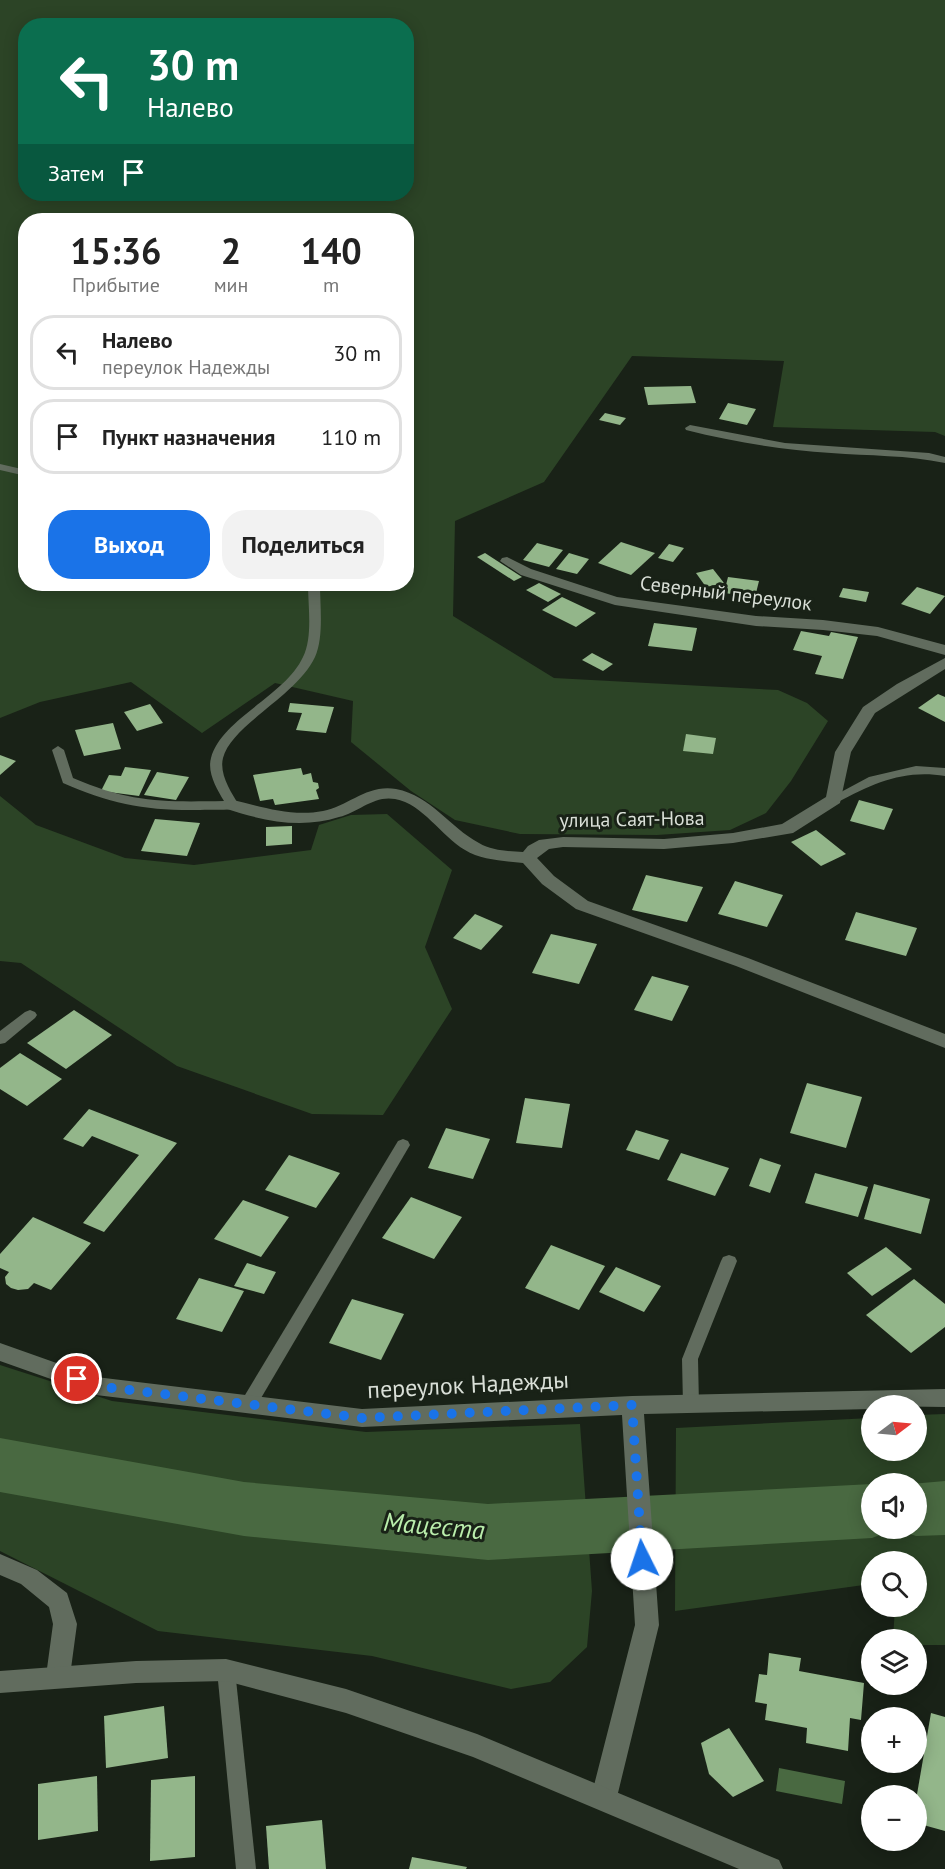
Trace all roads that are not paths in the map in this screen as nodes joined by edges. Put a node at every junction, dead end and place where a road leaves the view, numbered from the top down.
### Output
1 (690, 428) dead end
2 (945, 460) edge
3 (0, 466) edge
4 (18, 471) edge
5 (507, 561) dead end
6 (314, 591) edge
7 (945, 650) edge
8 (945, 663) edge
9 (58, 750) dead end
10 (945, 772) edge
11 (834, 800) junction
12 (232, 805) junction
13 (528, 858) junction
14 (30, 1016) dead end
15 (0, 1038) edge
16 (945, 1041) edge
17 (403, 1146) dead end
18 (729, 1261) dead end
19 (0, 1352) edge
20 (945, 1398) edge
21 (248, 1405) junction
22 (632, 1405) junction
23 (692, 1405) junction
24 (0, 1564) edge
25 (226, 1671) junction
26 (58, 1676) junction
27 (0, 1682) edge
28 (604, 1797) junction
29 (246, 1869) edge
30 (770, 1869) edge

1 - 2 lane
3 - 4 lane
5 - 7 street, Северный переулок
6 - 12 lane
8 - 11 street
9 - 12 lane
10 - 11 lane
11 - 13 street, улица Саят-Нова
12 - 13 street
13 - 16 street
14 - 15 lane
17 - 21 lane
18 - 23 lane
19 - 21 street, переулок Надежды
20 - 23 street, переулок Надежды
21 - 22 street, переулок Надежды
22 - 23 street, переулок Надежды
22 - 28 street
24 - 26 street
25 - 26 street
25 - 28 street
25 - 29 lane
26 - 27 street
28 - 30 street

